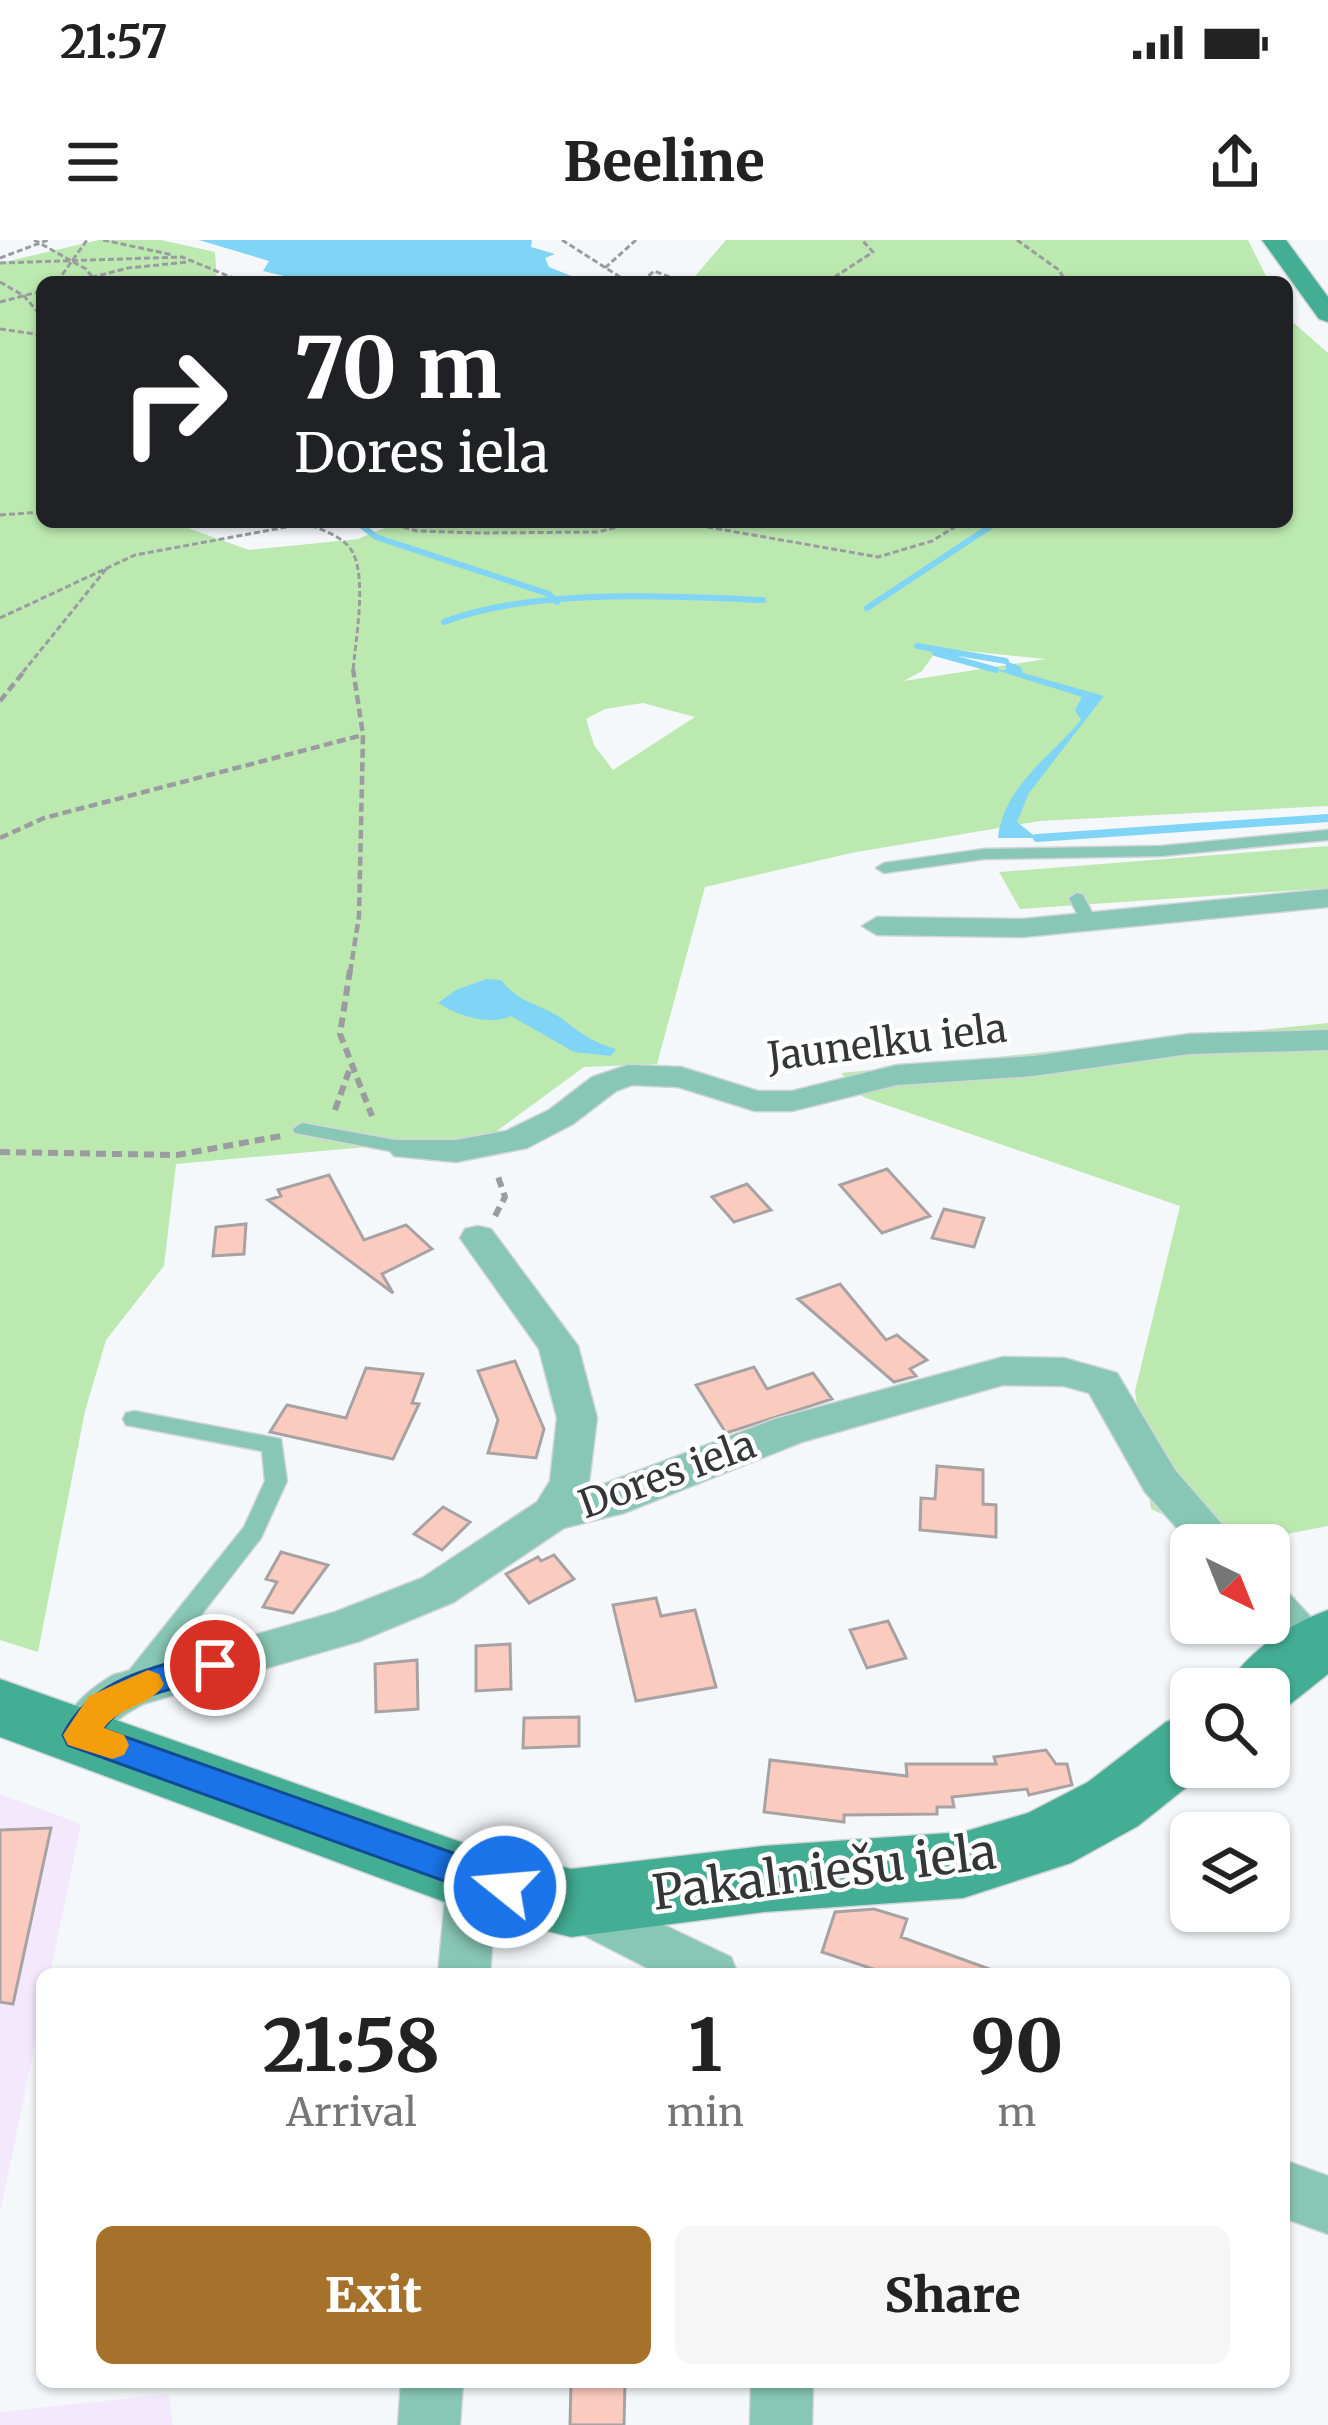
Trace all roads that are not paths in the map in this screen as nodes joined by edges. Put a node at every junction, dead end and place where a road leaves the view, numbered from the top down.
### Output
1 (1274, 240) edge
2 (1326, 308) edge
3 (1328, 835) edge
4 (884, 868) dead end
5 (1328, 898) edge
6 (877, 926) dead end
7 (1328, 1040) edge
8 (302, 1129) road end
9 (406, 1148) joint
10 (478, 1238) road end
11 (134, 1419) dead end
12 (552, 1514) junction
13 (1199, 1524) edge
14 (1303, 1629) edge
15 (1275, 1668) edge
16 (0, 1708) edge
17 (105, 1712) junction
18 (1170, 1759) edge
19 (472, 1879) junction
20 (571, 1904) junction
21 (465, 1968) edge
22 (700, 1968) edge
23 (1290, 2190) edge
24 (1328, 2205) edge
25 (432, 2388) edge
26 (782, 2388) edge
27 (429, 2425) edge
28 (782, 2425) edge

1 - 2 street
3 - 4 lane
5 - 6 street
7 - 9 street, Jaunelku iela
8 - 9 lane
10 - 12 street
11 - 17 lane
12 - 13 street, Dores iela
12 - 17 street, Dores iela
14 - 15 street
16 - 17 street
17 - 19 street
18 - 20 street, Pakalniešu iela
19 - 20 street
19 - 21 street
20 - 22 street
23 - 24 street
25 - 27 street
26 - 28 street

